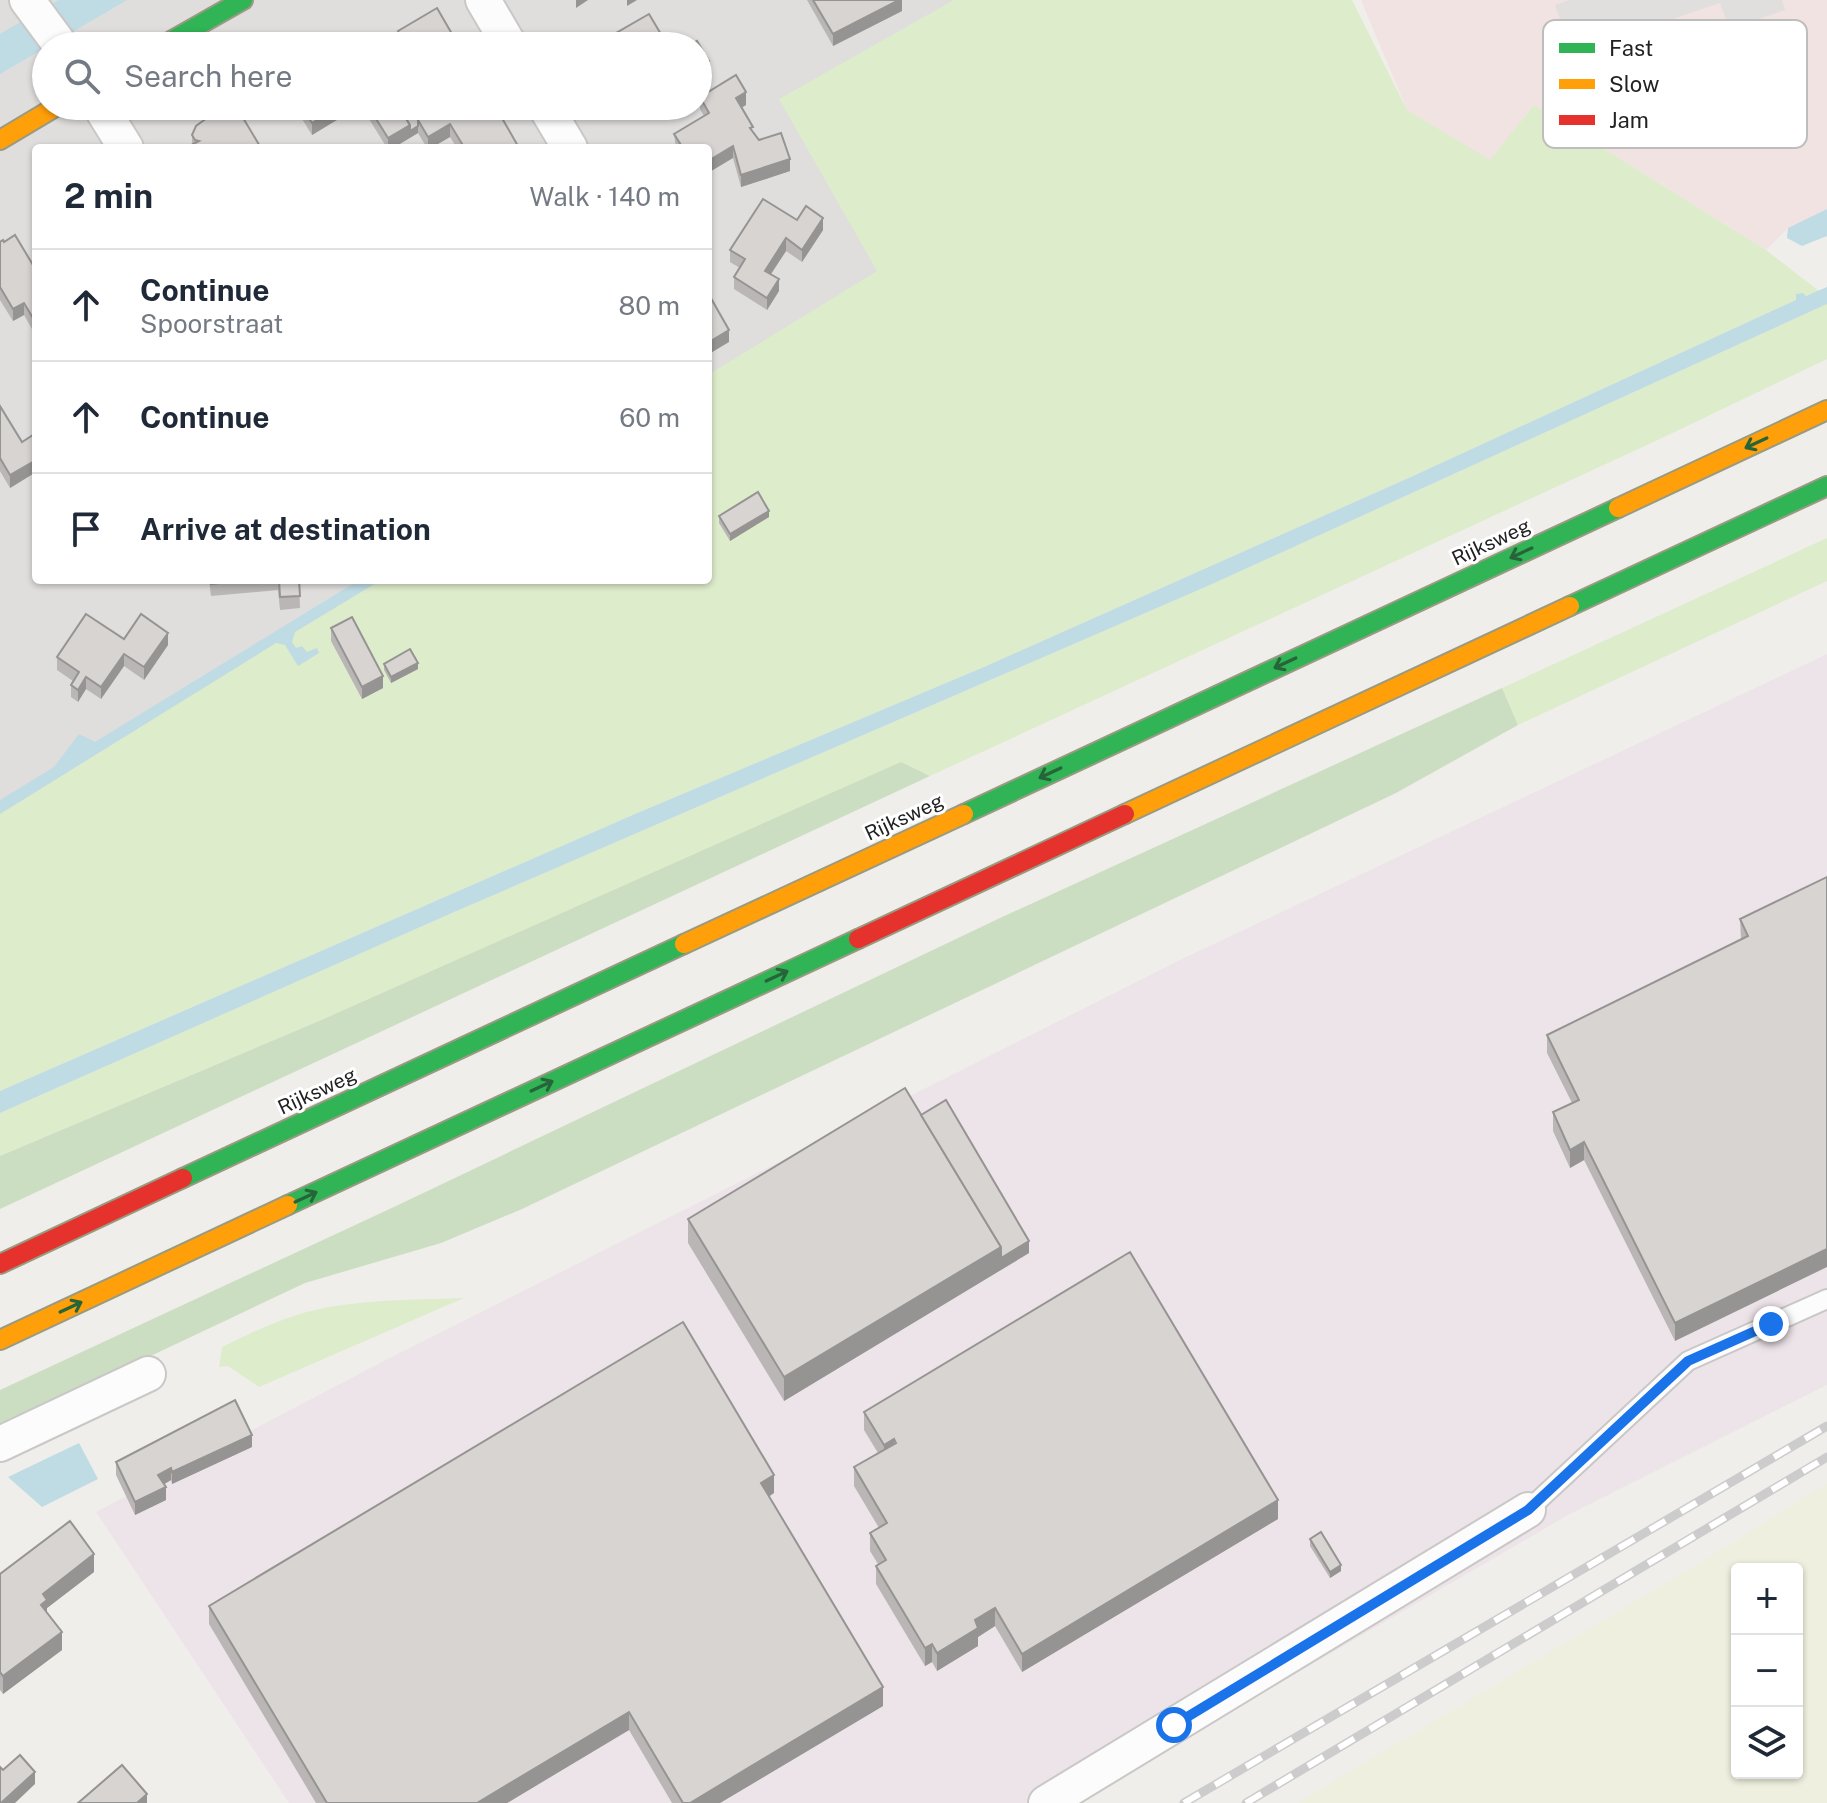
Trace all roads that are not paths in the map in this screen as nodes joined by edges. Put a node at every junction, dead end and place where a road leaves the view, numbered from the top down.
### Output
1 (243, 0) edge
2 (483, 0) edge
3 (27, 1) edge
4 (50, 32) edge
5 (187, 32) edge
6 (502, 32) edge
7 (34, 120) edge
8 (109, 120) edge
9 (553, 120) edge
10 (0, 140) edge
11 (124, 144) edge
12 (568, 144) edge
13 (1827, 410) edge
14 (1827, 486) edge
15 (0, 1264) edge
16 (1827, 1299) edge
17 (0, 1340) edge
18 (148, 1374) dead end
19 (0, 1444) edge
20 (1528, 1510) joint
21 (1046, 1803) edge

1 - 5 main road
2 - 6 street
3 - 4 street
7 - 10 main road
8 - 11 street
9 - 12 street
13 -> 15 main road, Rijksweg
17 -> 14 main road
16 - 20 lane
18 - 19 street
20 - 21 street

